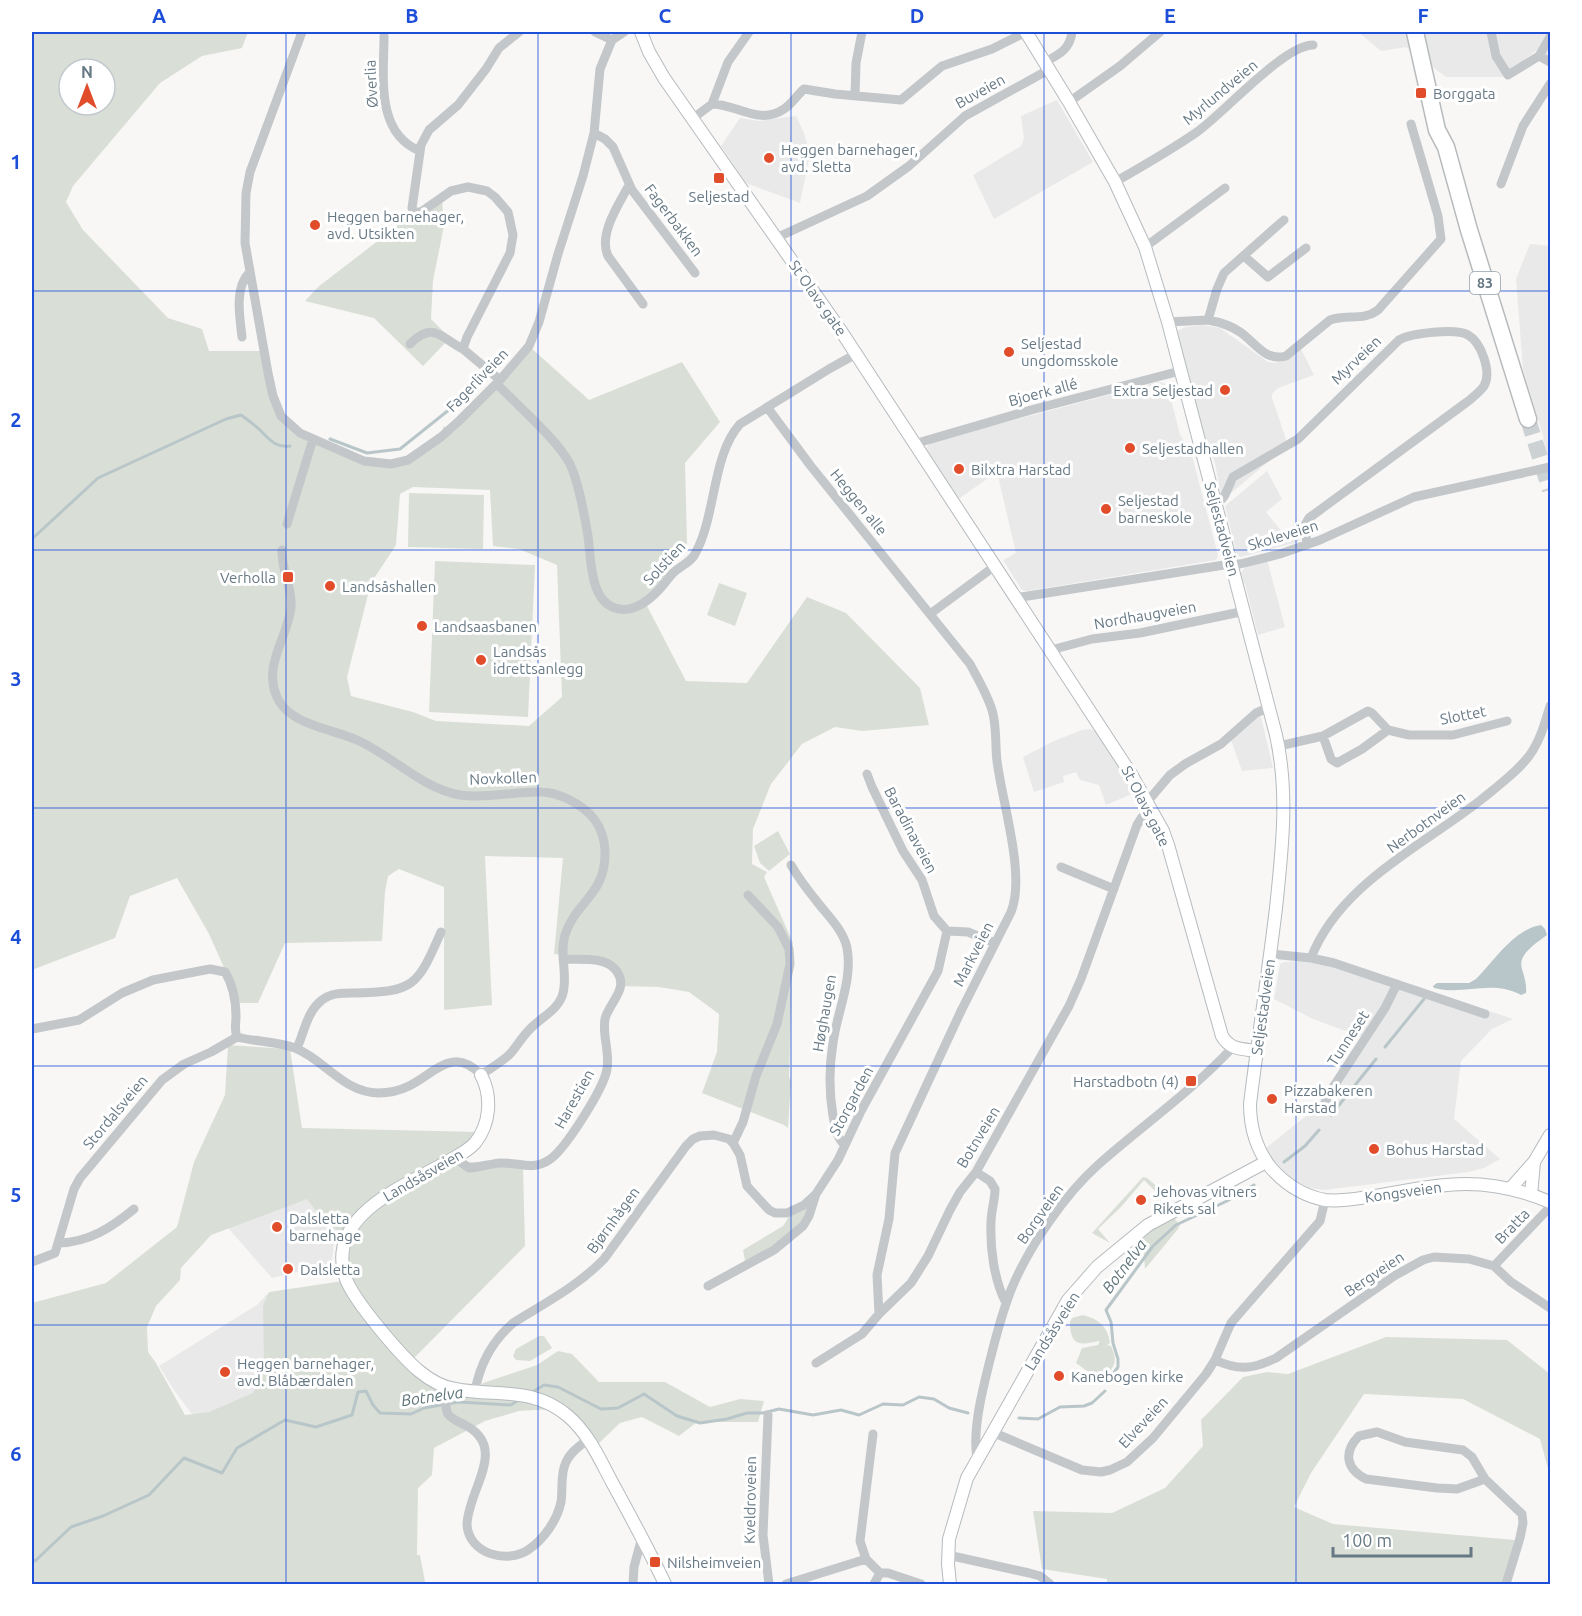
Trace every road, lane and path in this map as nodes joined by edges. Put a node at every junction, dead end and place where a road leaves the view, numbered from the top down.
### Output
1 (302, 32) edge
2 (519, 32) edge
3 (595, 32) edge
4 (624, 32) edge
5 (641, 32) edge
6 (749, 32) edge
7 (862, 32) edge
8 (1026, 32) edge
9 (1072, 32) edge
10 (1160, 32) edge
11 (1415, 32) edge
12 (1426, 32) edge
13 (1491, 32) edge
14 (384, 36) dead end
15 (1551, 37) edge
16 (612, 40) junction
17 (1313, 45) dead end
18 (1539, 56) junction
19 (1551, 62) edge
20 (1048, 66) junction
21 (1551, 84) edge
22 (855, 95) junction
23 (1070, 102) junction
24 (712, 104) junction
25 (692, 119) junction
26 (1411, 124) dead end
27 (594, 134) junction
28 (1446, 147) junction
29 (420, 152) junction
30 (1115, 182) junction
31 (1501, 184) dead end
32 (629, 185) junction
33 (1225, 188) dead end
34 (1284, 220) dead end
35 (776, 238) junction
36 (1145, 247) junction
37 (1306, 248) dead end
38 (1244, 256) junction
39 (249, 273) junction
40 (695, 273) dead end
41 (643, 304) dead end
42 (1208, 320) junction
43 (1168, 322) junction
44 (242, 337) dead end
45 (410, 344) dead end
46 (463, 349) junction
47 (856, 354) junction
48 (1180, 371) junction
49 (498, 382) junction
50 (767, 407) junction
51 (1528, 419) tunnel mouth
52 (313, 439) junction
53 (914, 444) junction
54 (1551, 467) edge
55 (1215, 501) junction
56 (287, 525) dead end
57 (1306, 545) junction
58 (282, 550) dead end
59 (1232, 564) junction
60 (995, 566) junction
61 (1015, 598) junction
62 (1245, 611) junction
63 (930, 614) junction
64 (1051, 650) junction
65 (1551, 706) edge
66 (1270, 707) junction
67 (1507, 721) dead end
68 (1388, 730) junction
69 (1323, 736) junction
70 (1279, 746) junction
71 (867, 774) dead end
72 (1150, 807) junction
73 (791, 865) dead end
74 (1060, 867) dead end
75 (1114, 889) junction
76 (748, 895) dead end
77 (947, 931) junction
78 (441, 932) dead end
79 (995, 944) junction
80 (1270, 954) junction
81 (1311, 958) junction
82 (562, 959) junction
83 (1397, 984) junction
84 (1485, 1014) dead end
85 (32, 1029) edge
86 (237, 1037) junction
87 (1232, 1047) junction
88 (297, 1048) junction
89 (1257, 1051) junction
90 (481, 1075) junction
91 (1323, 1108) dead end
92 (1551, 1135) edge
93 (733, 1143) junction
94 (845, 1144) junction
95 (455, 1158) junction
96 (1266, 1162) junction
97 (1534, 1162) junction
98 (976, 1172) junction
99 (1510, 1189) junction
100 (816, 1194) junction
101 (1532, 1195) junction
102 (1325, 1200) junction
103 (1551, 1205) edge
104 (134, 1209) dead end
105 (59, 1243) junction
106 (32, 1262) edge
107 (1494, 1266) junction
108 (708, 1286) dead end
109 (1006, 1303) junction
110 (1551, 1308) edge
111 (879, 1314) junction
112 (1215, 1360) junction
113 (816, 1363) dead end
114 (447, 1387) junction
115 (475, 1391) junction
116 (768, 1415) dead end
117 (992, 1432) junction
118 (873, 1434) dead end
119 (588, 1439) junction
120 (977, 1458) junction
121 (1485, 1479) junction
122 (642, 1537) junction
123 (948, 1555) junction
124 (866, 1559) junction
125 (880, 1574) junction
126 (633, 1584) edge
127 (665, 1584) edge
128 (769, 1584) edge
129 (786, 1584) edge
130 (874, 1584) edge
131 (921, 1584) edge
132 (951, 1584) edge
133 (1050, 1584) edge
134 (1506, 1584) edge

1 - 39 street, Fagerliveien
2 - 29 street
3 - 16 street
4 - 16 street
5 - 25 street, St Olavs gate
6 - 24 street
7 - 22 street
8 - 20 street, Seljestadveien
8 - 22 street
9 - 20 street, Buveien
10 - 23 street
11 - 28 highway, 83
12 - 28 highway, 83
13 - 18 street
14 - 29 street, Øverlia
15 - 18 street
16 - 27 street, Fagerliveien
17 - 30 street, Myrlundveien
18 - 19 street
20 - 23 street, Seljestadveien
20 - 35 street, Buveien
21 - 31 street
22 - 24 street
23 - 30 street, Seljestadveien
24 - 25 street
25 - 35 street, St Olavs gate
26 - 42 street
27 - 32 street, Fagerbakken
27 - 49 street, Fagerliveien
28 - 51 highway, 83
29 - 46 street
30 - 36 street, Seljestadveien
32 - 40 street, Fagerbakken
32 - 41 street, Fagerbakken
33 - 36 street
34 - 38 street
35 - 47 street, St Olavs gate
36 - 43 street, Seljestadveien
37 - 38 street
38 - 42 street
39 - 44 street, Fagerliveien
39 - 52 street, Fagerliveien
42 - 43 street
43 - 48 street, Seljestadveien
45 - 46 street
46 - 49 street
47 - 50 street, Solstien
47 - 53 street, St Olavs gate
48 - 53 street, Bjoerk allé
48 - 55 street, Seljestadveien
49 - 50 street, Solstien
49 - 52 street, Fagerliveien
50 - 63 street, Heggen alle
52 - 56 street
53 - 60 street, St Olavs gate
54 - 57 street, Skoleveien
55 - 57 street, Myrveien
55 - 59 street, Seljestadveien
57 - 59 street, Skoleveien
58 - 82 street, Novkollen
59 - 61 street, Skoleveien
59 - 62 street, Seljestadveien
60 - 61 street, St Olavs gate
60 - 63 street
61 - 64 street, St Olavs gate
62 - 64 street, Nordhaugveien
62 - 66 street, Seljestadveien
63 - 79 street, Markveien
64 - 72 street, St Olavs gate
65 - 81 street, Nerbotnveien
66 - 70 street, Seljestadveien
66 - 72 street, Botnveien
67 - 68 street, Slottet
68 - 69 street, Slottet
68 - 69 street
69 - 70 street, Slottet
70 - 80 street, Seljestadveien
71 - 77 street, Baradinaveien
72 - 75 street, Botnveien
72 - 87 street, St Olavs gate
73 - 94 street, Høghaugen
74 - 75 street
75 - 98 street, Botnveien
76 - 93 street
77 - 79 street
77 - 94 street, Storgarden
78 - 88 street
79 - 111 street, Markveien
80 - 81 street
80 - 89 street, Seljestadveien
81 - 83 street
82 - 90 street, Novkollen
82 - 95 street, Harestien
83 - 84 street
83 - 91 street, Tunneset
85 - 86 street
86 - 88 street
86 - 105 street, Stordalsveien
87 - 89 street
87 - 109 street, Borgveien
88 - 90 street
89 - 96 street, Seljestadveien
90 - 95 street, Landsåsveien
92 - 97 street
93 - 100 street
93 - 115 street, Bjørnhågen
94 - 100 street, Storgarden
95 - 114 street, Landsåsveien
96 - 102 street, Kongsveien
96 - 117 street, Landsåsveien
97 - 99 street
97 - 101 street
98 - 109 street
98 - 111 street, Botnveien
99 - 101 street, Kongsveien
99 - 102 street, Kongsveien
100 - 108 street, Storgarden
101 - 103 street, Kongsveien
102 - 112 street, Elveveien
103 - 107 street, Bratta
104 - 105 street
105 - 106 street
107 - 110 street, Bergveien
107 - 112 street, Bergveien
109 - 120 street, Borgveien
111 - 113 street, Botnveien
112 - 117 street, Elveveien
114 - 115 street, Landsåsveien
114 - 119 street
115 - 119 street, Landsåsveien
116 - 128 street, Kveldroveien
117 - 120 street, Landsåsveien
118 - 124 street
119 - 122 street, Landsåsveien
120 - 123 street, Landsåsveien
121 - 121 street
121 - 134 street
122 - 126 street
122 - 127 street, Landsåsveien
123 - 132 street, Landsåsveien
123 - 133 street
124 - 125 street
124 - 129 street
125 - 130 street
125 - 131 street

